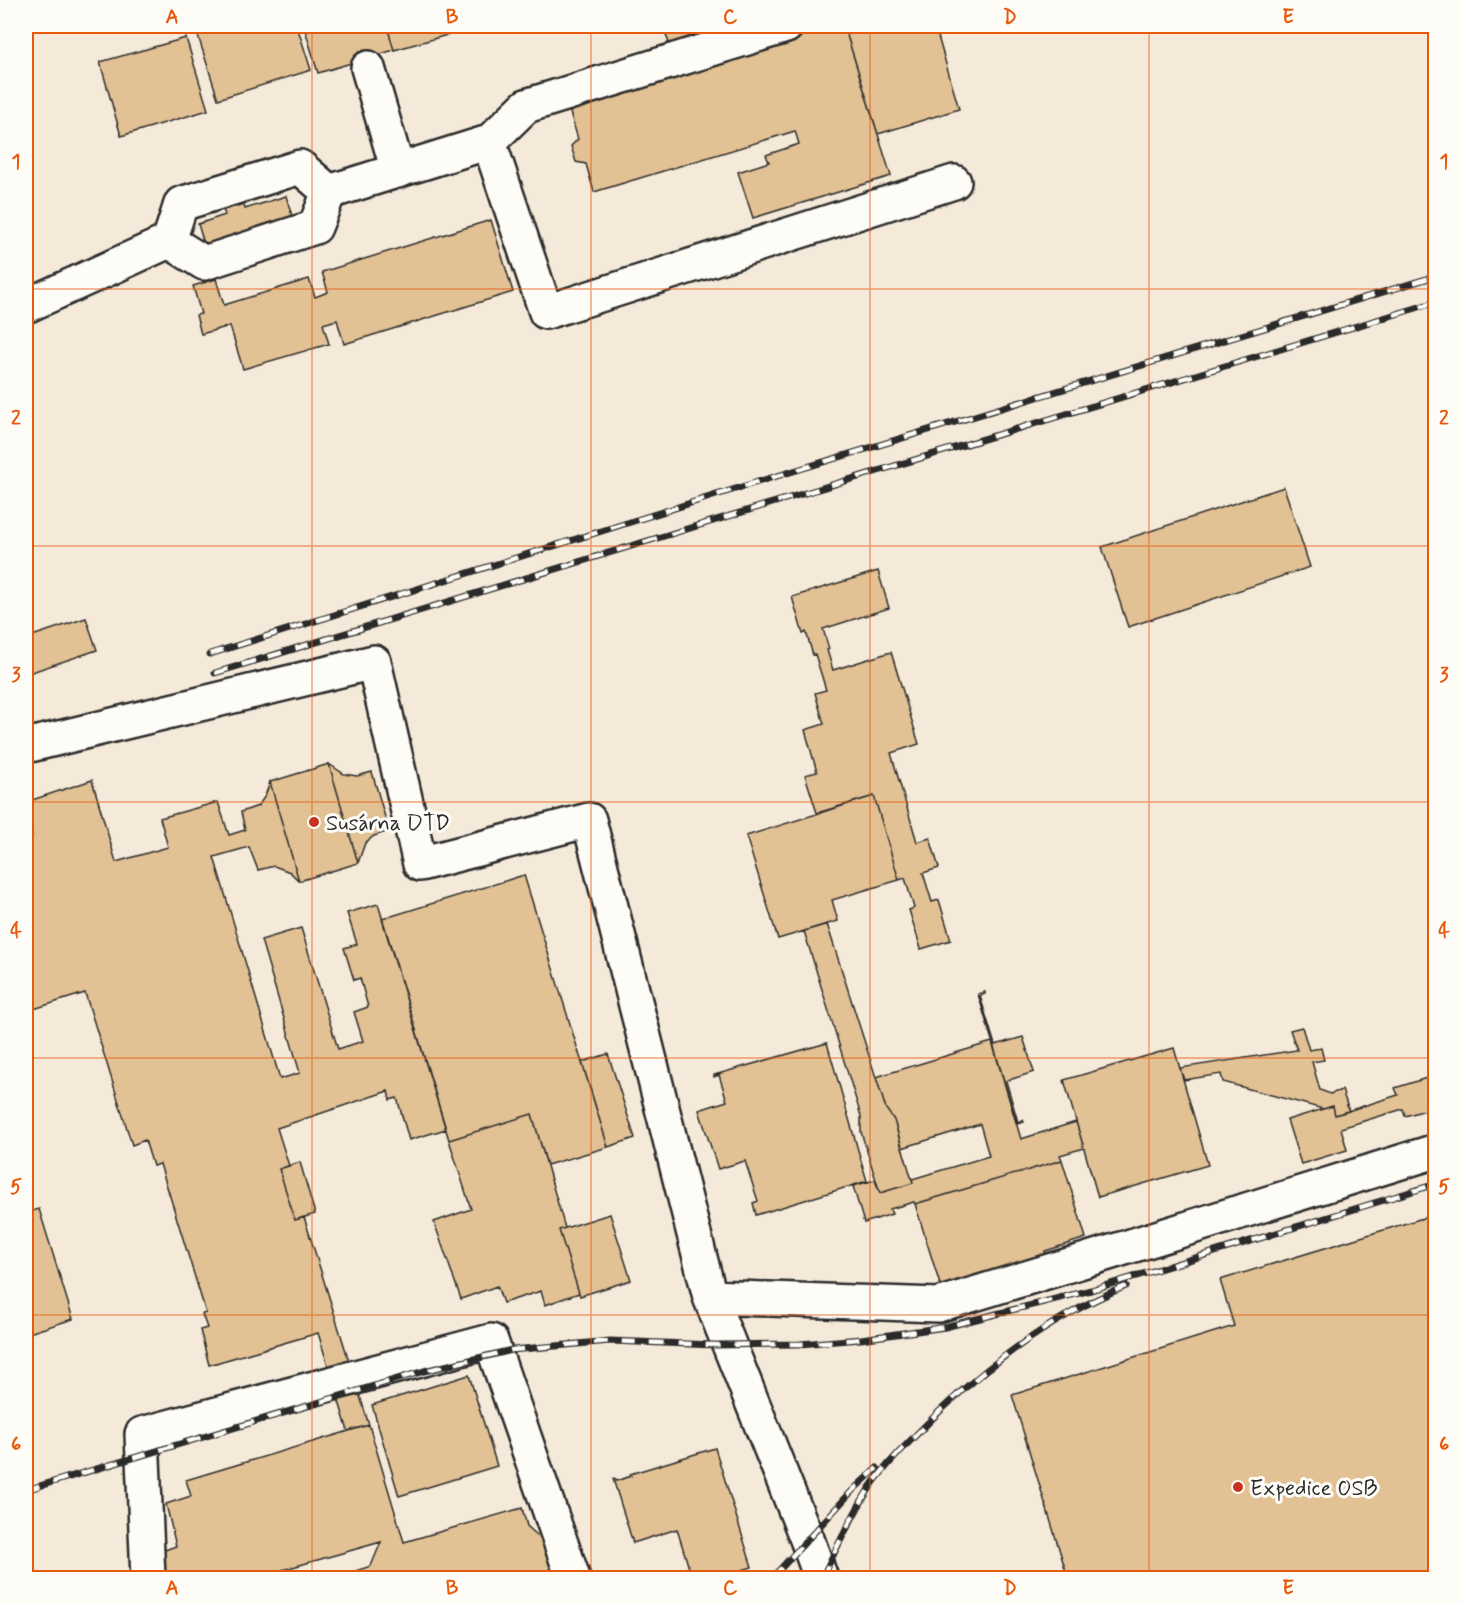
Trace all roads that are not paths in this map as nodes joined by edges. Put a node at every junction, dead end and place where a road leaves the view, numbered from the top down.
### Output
1 (786, 26) edge
2 (368, 68) dead end
3 (489, 142) junction
4 (398, 171) junction
5 (954, 182) dead end
6 (329, 192) junction
7 (169, 241) junction
8 (26, 306) edge
9 (26, 746) edge
10 (1436, 1151) edge
11 (710, 1297) junction
12 (148, 1578) edge
13 (573, 1578) edge
14 (821, 1578) edge

1 - 3 lane
2 - 4 lane
3 - 4 lane
3 - 5 lane
4 - 6 lane
6 - 7 lane
6 - 7 lane
7 - 8 lane
9 - 11 lane
10 - 11 lane
11 - 14 lane
12 - 13 lane

